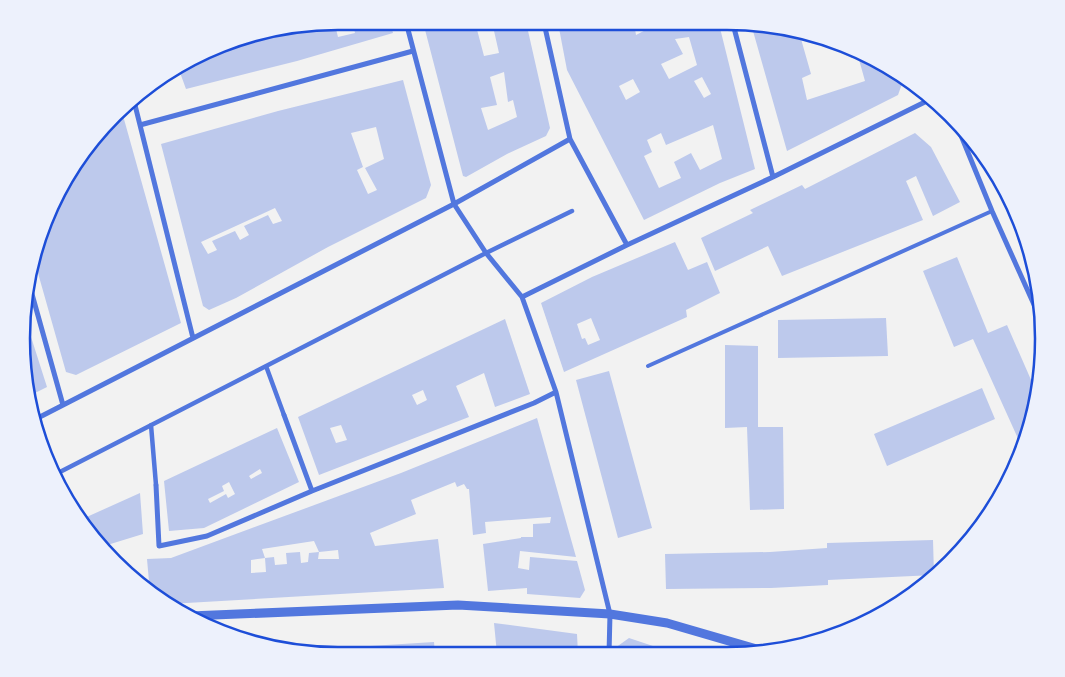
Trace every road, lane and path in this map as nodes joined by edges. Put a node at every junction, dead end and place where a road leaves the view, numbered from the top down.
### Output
1 (408, 30) edge
2 (546, 30) edge
3 (735, 30) edge
4 (413, 51) junction
5 (924, 102) edge
6 (135, 107) edge
7 (140, 125) junction
8 (570, 139) junction
9 (964, 142) edge
10 (772, 177) junction
11 (454, 204) junction
12 (572, 211) dead end
13 (992, 212) junction
14 (627, 245) junction
15 (486, 252) junction
16 (33, 297) edge
17 (522, 298) junction
18 (1032, 301) edge
19 (193, 338) junction
20 (266, 366) junction
21 (648, 366) dead end
22 (556, 392) junction
23 (63, 405) junction
24 (284, 415) joint
25 (40, 416) edge
26 (151, 425) junction
27 (60, 472) edge
28 (156, 485) joint
29 (312, 491) junction
30 (610, 614) junction
31 (203, 615) edge
32 (746, 646) edge
33 (609, 647) edge

1 - 4 street
2 - 8 street
3 - 10 street
4 - 7 street
4 - 11 street
5 - 10 street
6 - 7 street
7 - 19 street
8 - 11 street
8 - 14 street
9 - 13 street
10 - 14 street
11 - 15 street
11 - 19 street
12 - 15 street
13 - 18 street
13 - 21 lane
14 - 17 street
15 - 17 street
15 - 20 street
16 - 23 street
17 - 22 street
19 - 23 street
20 - 24 street
20 - 26 street
22 - 29 street
22 - 30 street
23 - 25 street
24 - 29 street
26 - 27 street
26 - 28 street
28 - 29 street
30 - 31 street
30 - 32 street
30 - 33 street

